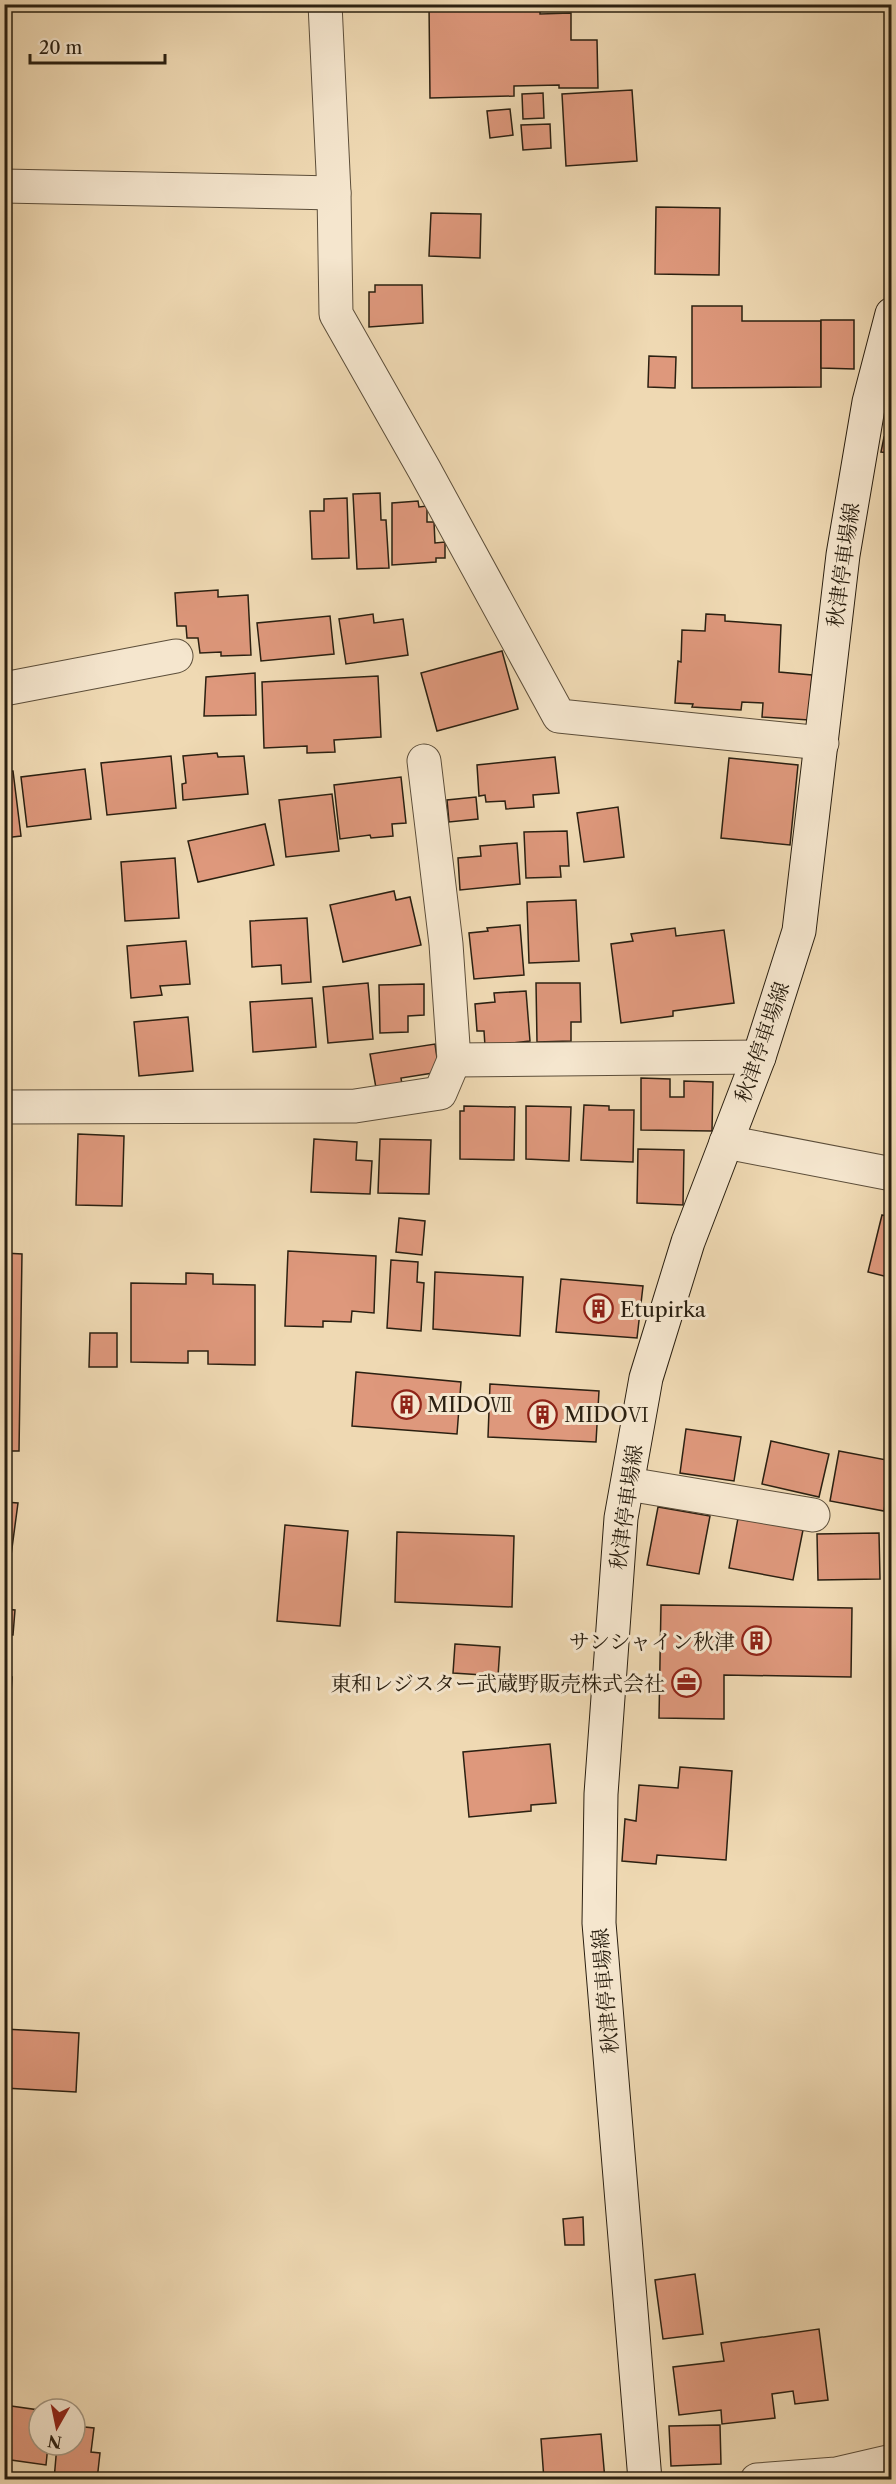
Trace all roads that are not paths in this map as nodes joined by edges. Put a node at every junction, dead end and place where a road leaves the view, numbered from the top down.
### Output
1 (326, 4) edge
2 (4, 186) edge
3 (334, 193) junction
4 (891, 314) edge
5 (176, 656) dead end
6 (4, 689) edge
7 (822, 743) junction
8 (424, 761) dead end
9 (759, 1057) junction
10 (454, 1060) junction
11 (4, 1107) edge
12 (726, 1142) junction
13 (891, 1174) edge
14 (628, 1484) junction
15 (813, 1515) dead end
16 (891, 2461) edge
17 (645, 2480) edge
18 (757, 2480) edge

1 - 3 street
2 - 3 street
3 - 7 street
4 - 7 street, 秋津停車場線
5 - 6 street
7 - 9 street, 秋津停車場線
8 - 10 street
9 - 10 street
9 - 12 street, 秋津停車場線
10 - 11 street
12 - 13 street
12 - 14 street, 秋津停車場線
14 - 15 street
14 - 17 street, 秋津停車場線
16 - 18 street

